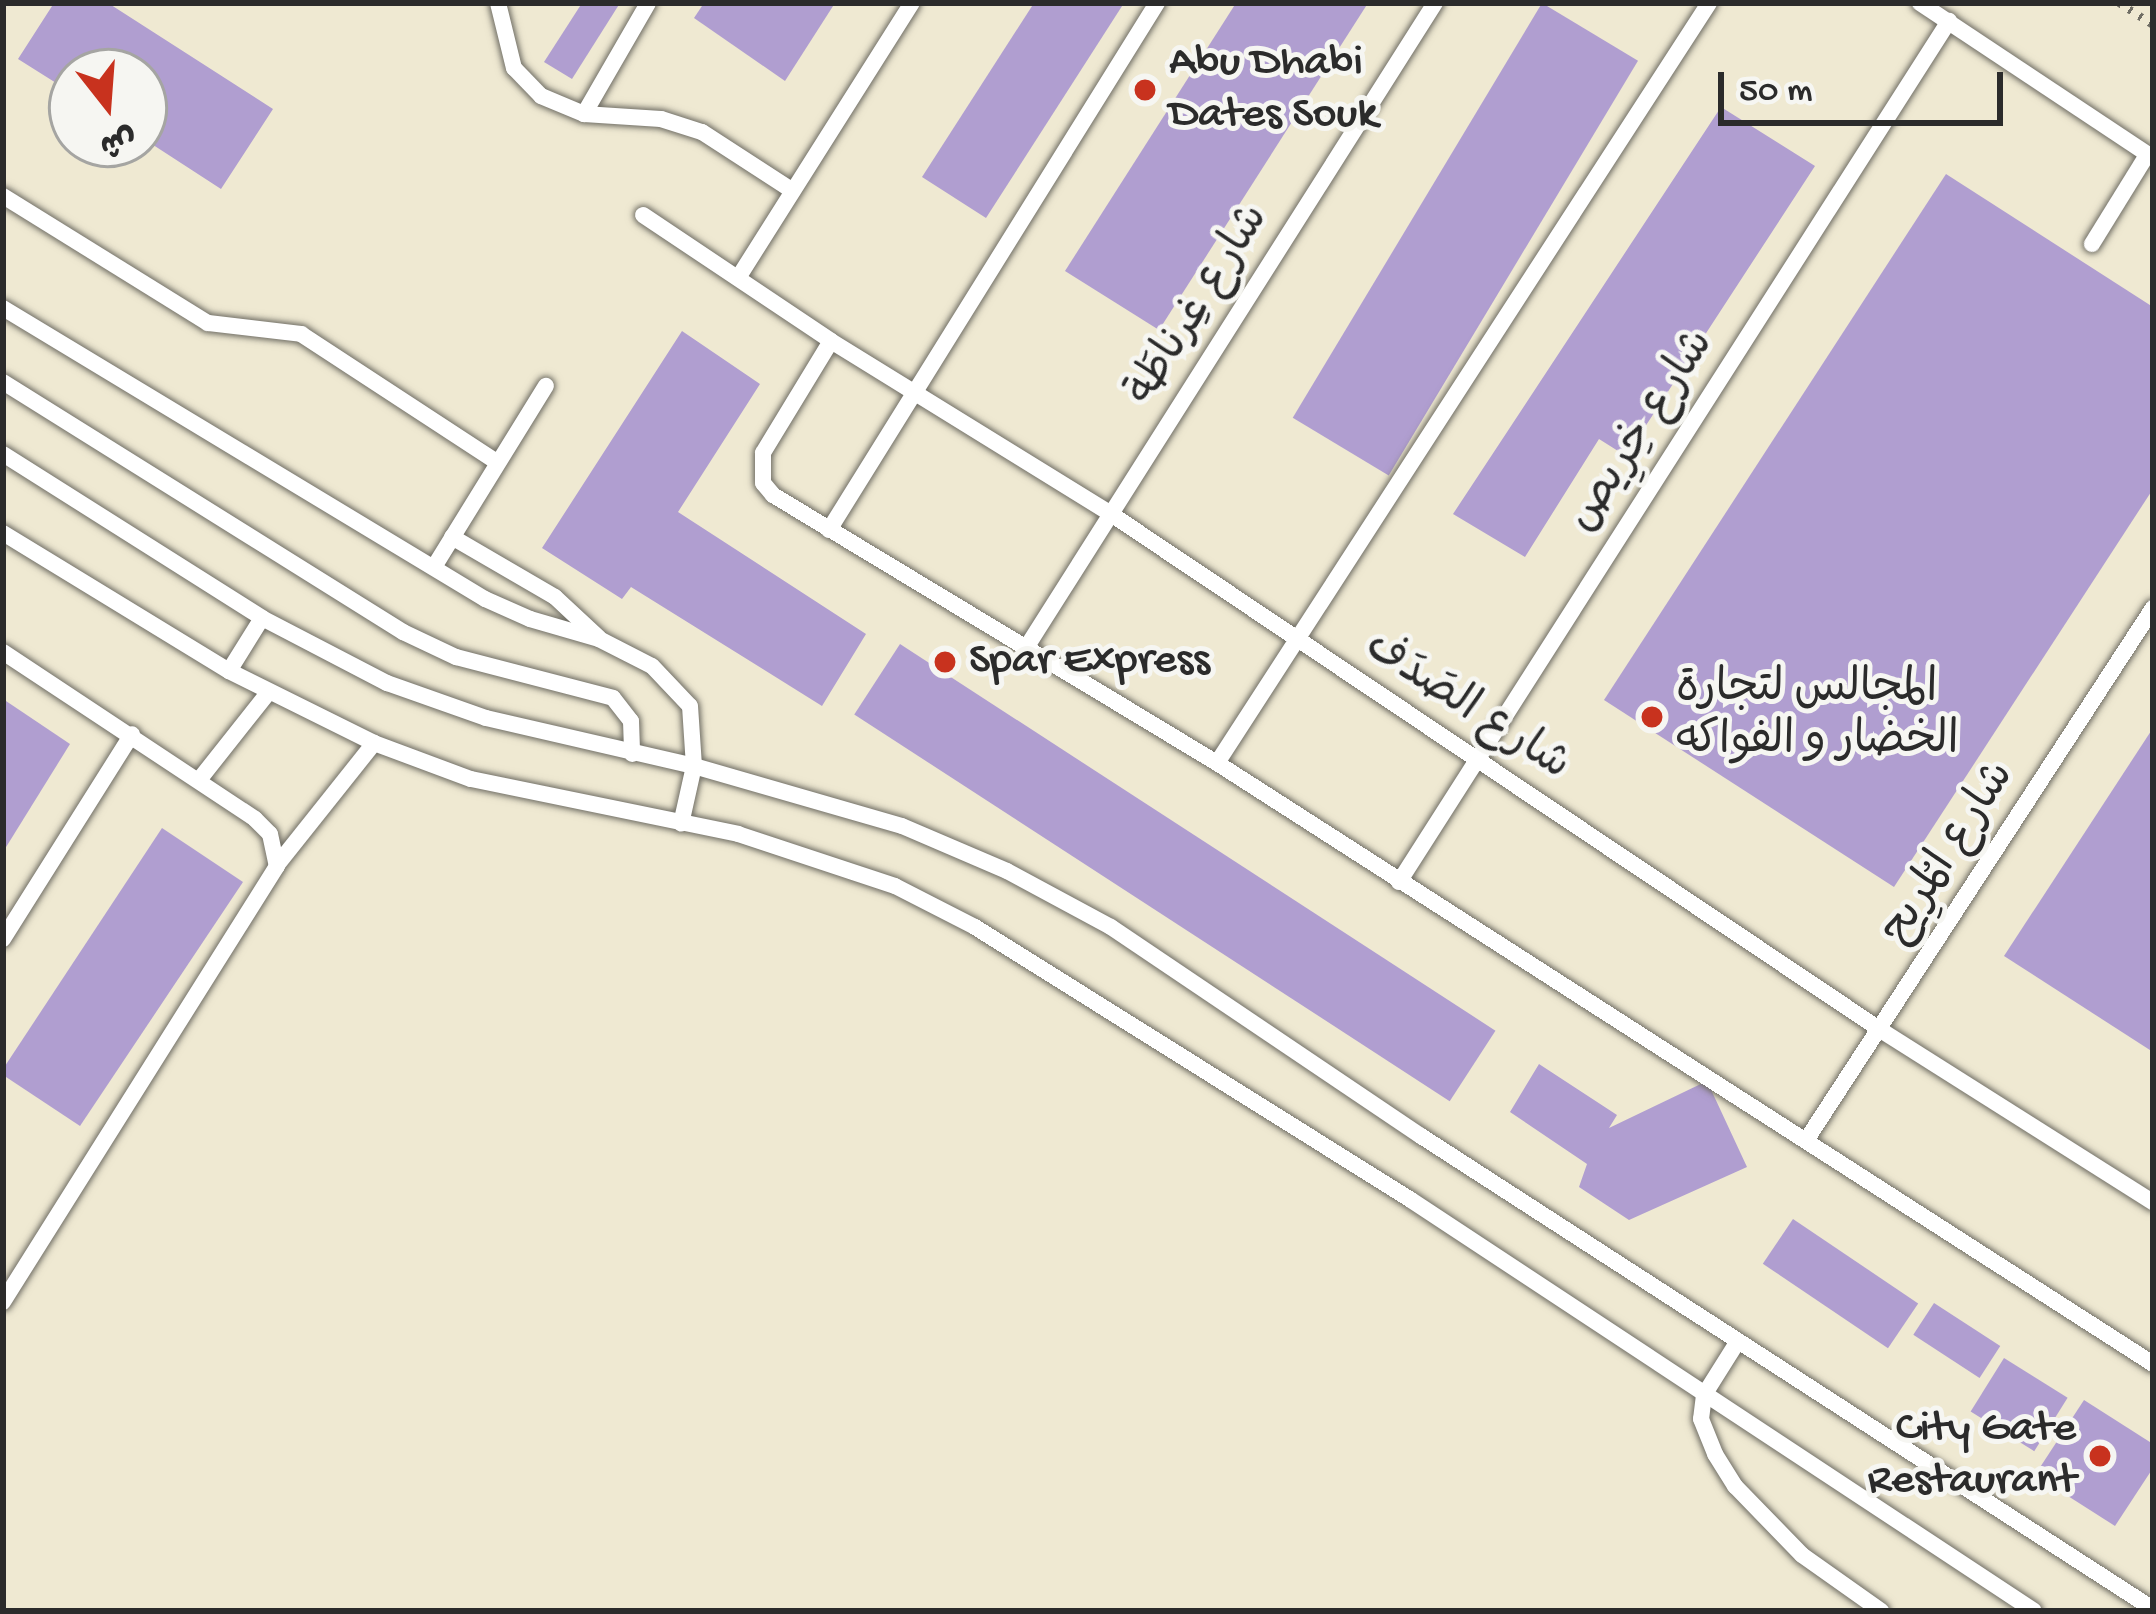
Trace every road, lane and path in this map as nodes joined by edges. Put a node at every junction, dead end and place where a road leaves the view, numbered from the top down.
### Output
1 (498, 3) edge
2 (648, 3) edge
3 (912, 3) edge
4 (1157, 3) edge
5 (1435, 3) edge
6 (1709, 3) edge
7 (1920, 3) edge
8 (2119, 3) edge
9 (1948, 21) junction
10 (2153, 25) edge
11 (584, 114) junction
12 (2150, 156) edge
13 (793, 191) junction
14 (3, 196) edge
15 (644, 215) dead end
16 (2092, 244) dead end
17 (738, 278) junction
18 (3, 308) edge
19 (831, 341) junction
20 (3, 382) edge
21 (546, 386) dead end
22 (914, 393) junction
23 (3, 454) edge
24 (498, 463) junction
25 (1112, 514) junction
26 (829, 530) junction
27 (3, 532) edge
28 (452, 537) junction
29 (434, 567) junction
30 (2153, 608) edge
31 (262, 618) junction
32 (599, 638) junction
33 (1295, 640) junction
34 (1026, 648) junction
35 (3, 652) edge
36 (229, 671) junction
37 (268, 693) junction
38 (132, 734) junction
39 (374, 743) junction
40 (632, 754) junction
41 (1479, 757) junction
42 (1217, 763) junction
43 (694, 766) junction
44 (199, 780) junction
45 (681, 824) junction
46 (277, 866) junction
47 (1400, 882) junction
48 (3, 939) edge
49 (1879, 1029) junction
50 (1808, 1139) junction
51 (2153, 1202) edge
52 (3, 1302) edge
53 (1738, 1341) junction
54 (2153, 1364) edge
55 (1704, 1395) junction
56 (2153, 1609) edge
57 (1881, 1611) edge
58 (2034, 1611) edge

1 - 11 lane
2 - 11 lane
3 - 13 lane
4 - 22 lane
5 - 25 lane, شارع غِرناطَة
6 - 33 lane
7 - 9 lane
8 - 10 path
9 - 12 lane
9 - 41 lane, شارع خِرِيص
11 - 13 lane
12 - 16 lane
13 - 17 lane
14 - 24 lane
15 - 17 lane, شارع الصَدَف
17 - 19 lane, شارع الصَدَف
18 - 29 lane
19 - 22 lane, شارع الصَدَف
19 - 26 lane
20 - 40 lane
21 - 24 lane
22 - 25 lane, شارع الصَدَف
22 - 26 lane
23 - 31 lane
24 - 28 lane
25 - 33 lane, شارع الصَدَف
25 - 34 lane, شارع غِرناطَة
26 - 34 lane
27 - 36 lane
28 - 29 lane
28 - 32 lane
29 - 32 lane
30 - 49 lane, شارع المُرِيح
31 - 36 lane
31 - 40 lane
32 - 43 lane
33 - 41 lane, شارع الصَدَف
33 - 42 lane
34 - 42 lane
35 - 38 lane
36 - 37 lane
37 - 39 lane
37 - 44 lane
38 - 44 lane
38 - 48 lane
39 - 45 lane
39 - 46 lane
40 - 43 lane
41 - 47 lane, شارع خِرِيص
41 - 49 lane, شارع الصَدَف
42 - 47 lane
43 - 45 lane
43 - 53 lane
44 - 46 lane
45 - 55 lane
46 - 52 lane
47 - 50 lane
49 - 50 lane, شارع المُرِيح
49 - 51 lane, شارع الصَدَف
50 - 54 lane
53 - 55 lane
53 - 56 lane
55 - 57 lane
55 - 58 lane

